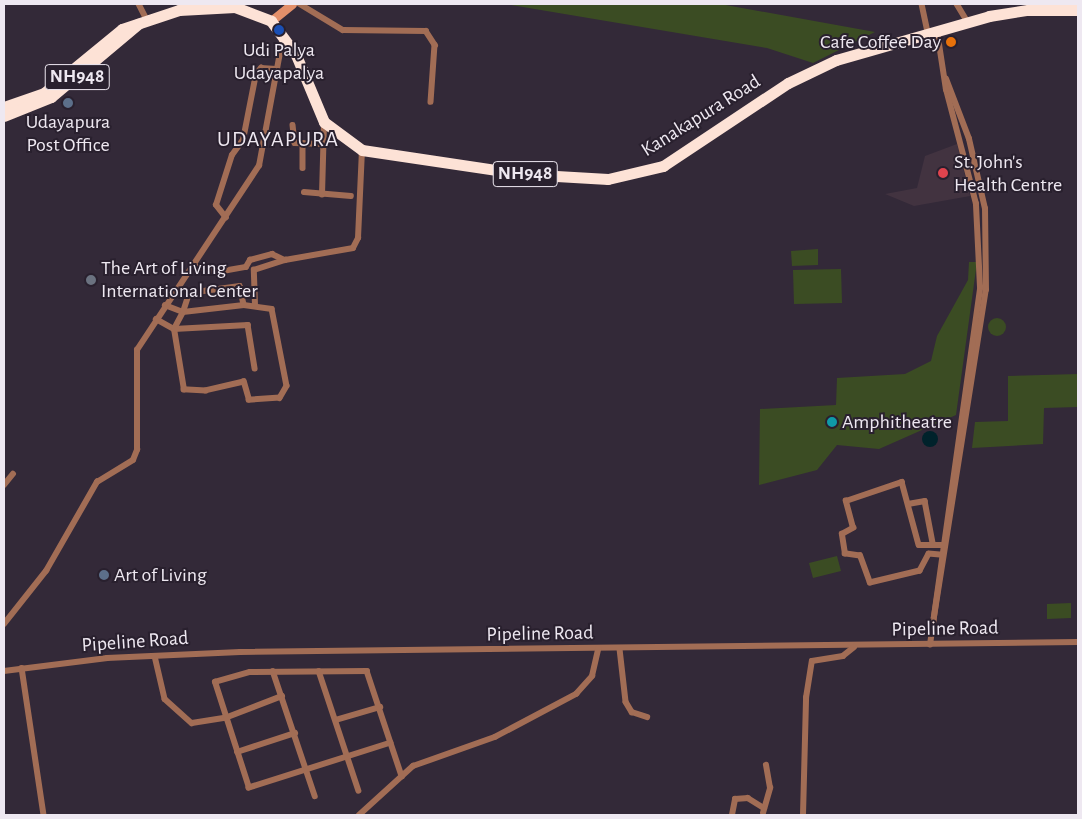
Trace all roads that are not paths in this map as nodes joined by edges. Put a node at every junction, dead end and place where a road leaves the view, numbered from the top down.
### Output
1 (139, 4) edge
2 (292, 4) edge
3 (300, 4) edge
4 (922, 4) edge
5 (957, 4) edge
6 (243, 6) edge
7 (178, 7) edge
8 (1078, 10) edge
9 (143, 21) junction
10 (271, 21) junction
11 (968, 22) junction
12 (932, 32) junction
13 (283, 35) junction
14 (276, 69) junction
15 (946, 78) junction
16 (59, 86) junction
17 (431, 102) dead end
18 (4, 107) edge
19 (4, 116) edge
20 (324, 122) junction
21 (293, 125) dead end
22 (969, 139) junction
23 (961, 142) junction
24 (303, 143) junction
25 (323, 144) junction
26 (362, 150) junction
27 (304, 168) dead end
28 (304, 192) dead end
29 (322, 195) junction
30 (351, 196) dead end
31 (226, 218) junction
32 (983, 250) junction
33 (285, 260) junction
34 (198, 267) dead end
35 (165, 305) junction
36 (244, 305) junction
37 (255, 305) junction
38 (183, 312) junction
39 (156, 319) junction
40 (174, 329) junction
41 (256, 368) dead end
42 (13, 474) dead end
43 (4, 485) edge
44 (908, 504) junction
45 (933, 543) junction
46 (942, 545) junction
47 (940, 555) junction
48 (933, 623) junction
49 (4, 624) edge
50 (1078, 642) edge
51 (930, 645) junction
52 (854, 647) junction
53 (620, 648) junction
54 (598, 649) junction
55 (155, 656) junction
56 (22, 668) junction
57 (4, 671) edge
58 (273, 671) junction
59 (319, 671) junction
60 (282, 696) junction
61 (380, 707) junction
62 (647, 717) dead end
63 (226, 718) junction
64 (336, 720) junction
65 (295, 733) junction
66 (391, 742) junction
67 (237, 752) junction
68 (348, 756) junction
69 (766, 764) dead end
70 (307, 770) junction
71 (402, 776) junction
72 (359, 791) dead end
73 (315, 796) dead end
74 (764, 813) edge
75 (44, 815) edge
76 (358, 815) edge
77 (732, 815) edge
78 (803, 815) edge

1 - 9 street
2 - 10 street
3 - 17 street
4 - 12 street
5 - 11 street
6 - 7 highway, Kanakapura Road / NH948
6 - 10 highway, Kanakapura Road / NH948
7 - 9 highway, Kanakapura Road / NH948
8 - 11 highway, Kanakapura Road / NH948
9 - 16 highway, Kanakapura Road / NH948
10 - 13 highway, Kanakapura Road / NH948
11 - 12 highway, Kanakapura Road / NH948
12 - 15 street
12 - 26 highway, Kanakapura Road / NH948
13 - 14 street
13 - 20 highway, Kanakapura Road / NH948
14 - 31 street
14 - 31 street
15 - 22 street
15 - 23 street
16 - 18 highway, Kanakapura Road / NH948
16 - 19 highway, Kanakapura Road / NH948
20 - 25 street
20 - 26 highway, Kanakapura Road / NH948
21 - 24 street
22 - 23 street
22 - 32 street
23 - 32 street
24 - 25 street
24 - 27 street
25 - 29 street
26 - 33 street
28 - 29 street
29 - 30 street
31 - 35 street
32 - 46 street
32 - 48 street
33 - 34 street
33 - 37 street
35 - 38 street
35 - 39 street
36 - 37 street
36 - 38 street
36 - 38 street
37 - 40 street
38 - 40 street
39 - 40 street
39 - 49 street
40 - 41 street
42 - 43 street
44 - 45 street
44 - 45 street
44 - 47 street
45 - 46 street
46 - 47 street
47 - 48 street
48 - 51 street
50 - 51 street, Pipeline Road
51 - 52 street, Pipeline Road
52 - 53 street, Pipeline Road
52 - 78 street
53 - 54 street, Pipeline Road
53 - 62 street
54 - 55 street, Pipeline Road
54 - 71 street
55 - 56 street, Pipeline Road
55 - 63 street
56 - 57 street, Pipeline Road
56 - 75 street
58 - 59 street
58 - 60 street
58 - 63 street
59 - 61 street
59 - 64 street
60 - 63 street
60 - 65 street
61 - 64 street
61 - 66 street
63 - 67 street
64 - 68 street
65 - 67 street
65 - 70 street
66 - 68 street
66 - 71 street
67 - 70 street
68 - 70 street
68 - 72 street
69 - 74 street
70 - 73 street
71 - 76 street
74 - 77 street

